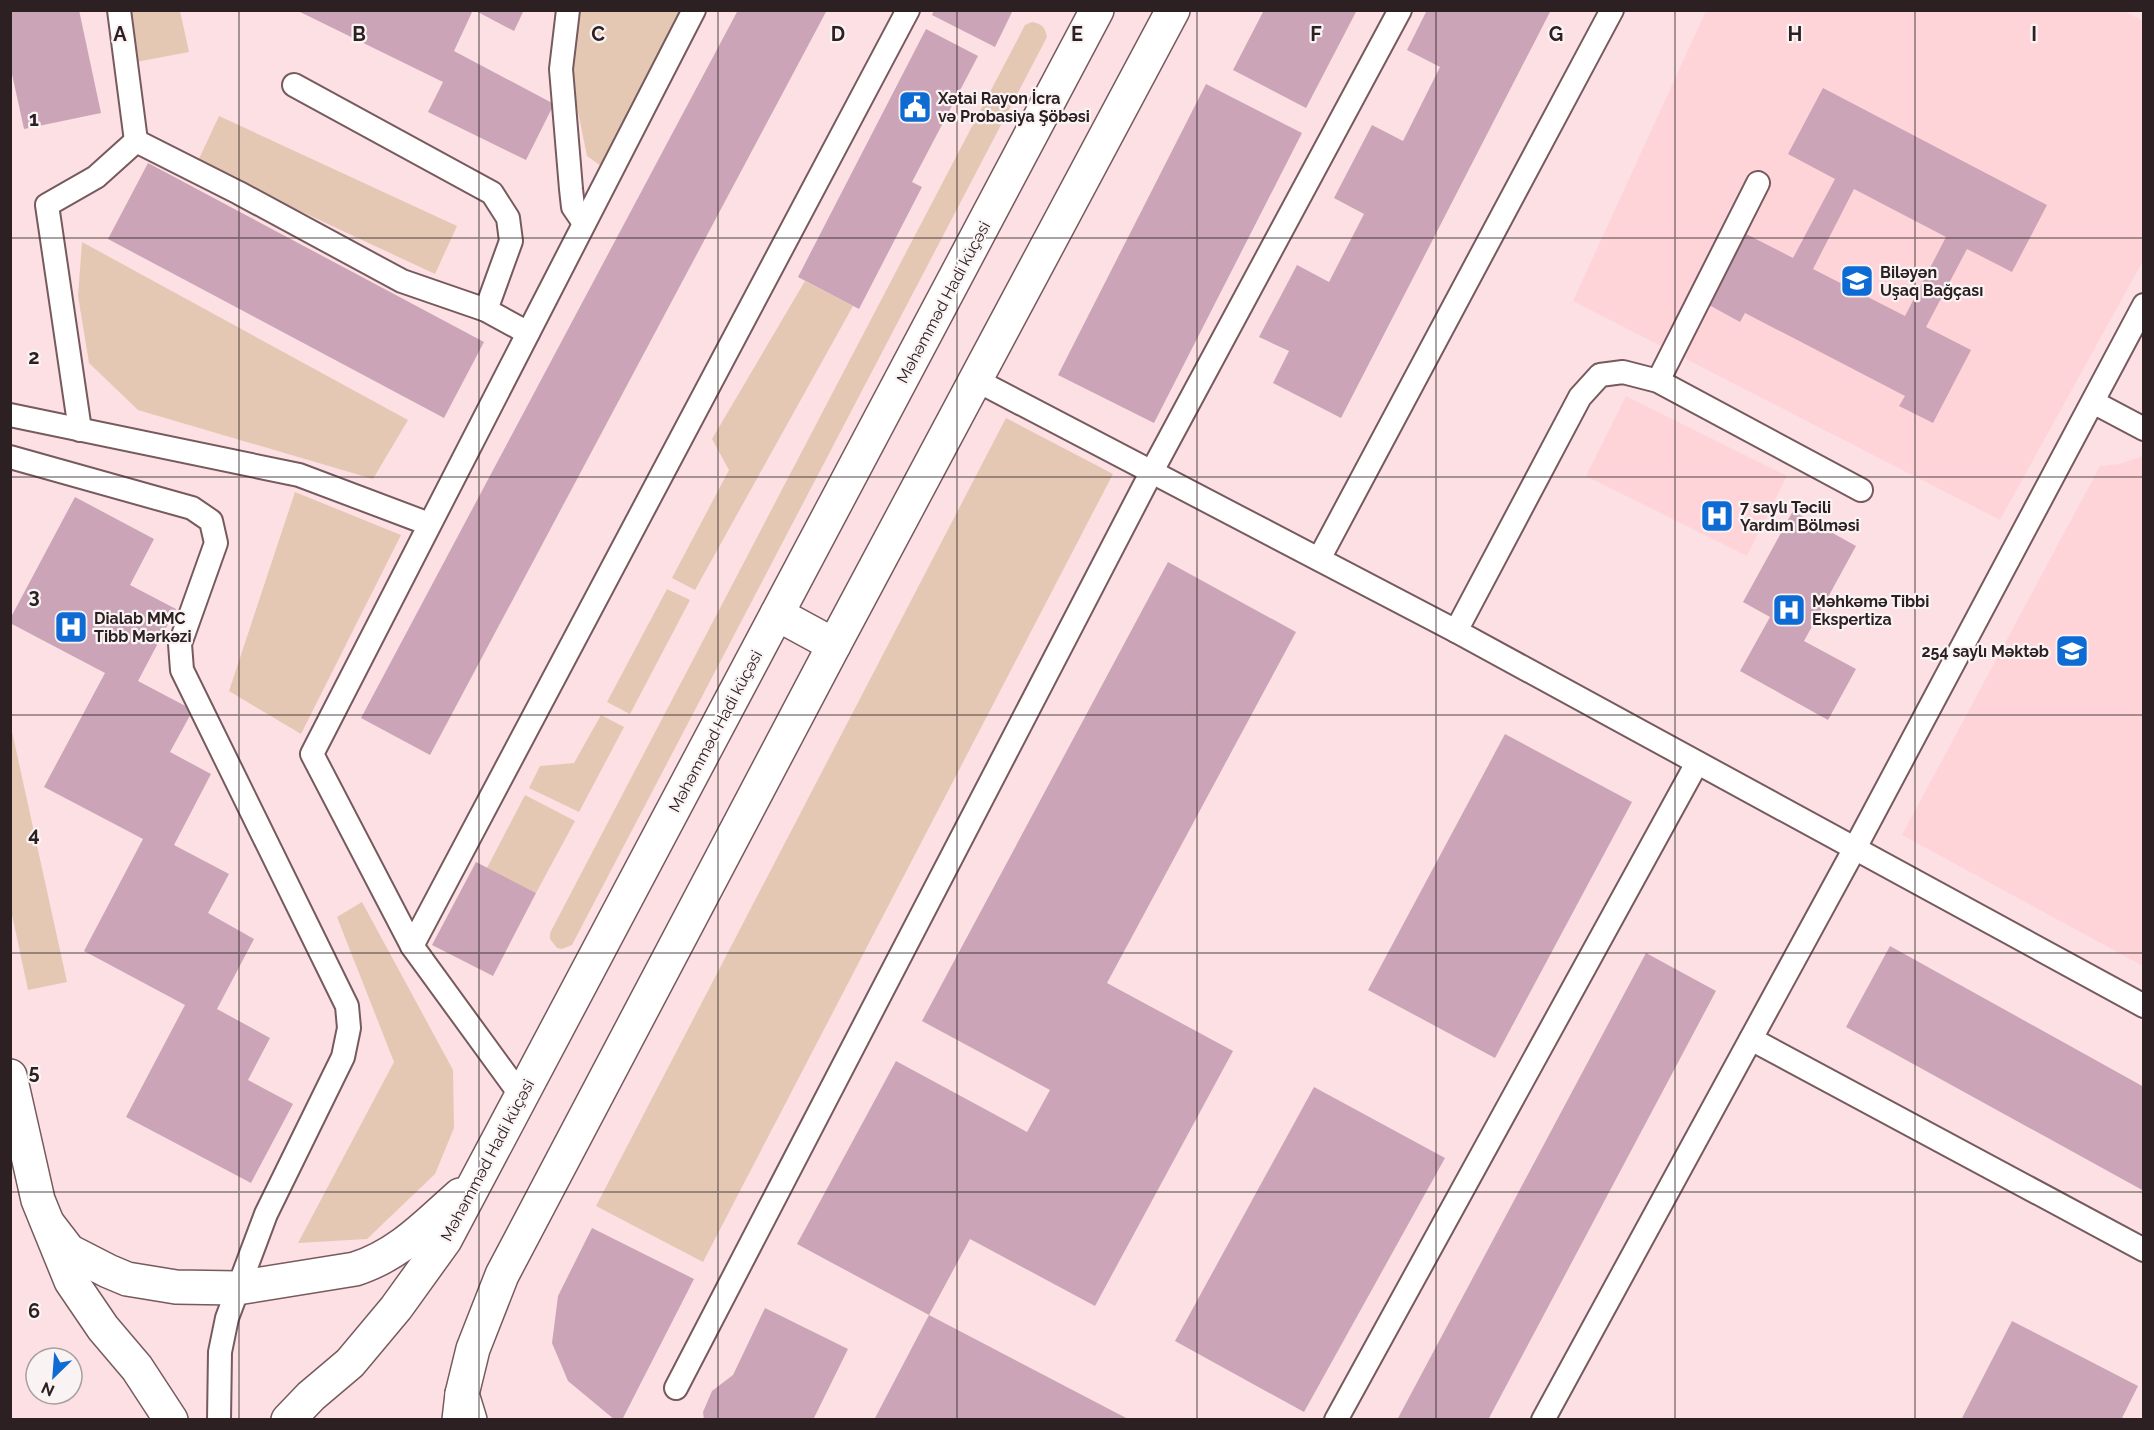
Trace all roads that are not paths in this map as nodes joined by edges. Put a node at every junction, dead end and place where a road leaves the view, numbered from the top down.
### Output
1 (119, 10) edge
2 (568, 10) edge
3 (694, 10) edge
4 (908, 10) edge
5 (1097, 10) edge
6 (1173, 10) edge
7 (1400, 10) edge
8 (1612, 10) edge
9 (294, 85) dead end
10 (136, 141) junction
11 (1758, 183) dead end
12 (584, 223) junction
13 (2144, 305) edge
14 (486, 310) junction
15 (528, 333) junction
16 (976, 380) junction
17 (1658, 381) junction
18 (2093, 402) junction
19 (10, 415) edge
20 (2144, 429) edge
21 (80, 430) junction
22 (10, 457) edge
23 (1151, 473) junction
24 (1861, 490) dead end
25 (429, 525) junction
26 (1319, 560) junction
27 (777, 614) junction
28 (1456, 631) junction
29 (834, 645) junction
30 (1697, 763) junction
31 (1855, 849) junction
32 (412, 946) junction
33 (2144, 1006) edge
34 (1751, 1039) junction
35 (10, 1076) edge
36 (522, 1097) junction
37 (477, 1180) junction
38 (43, 1213) junction
39 (2144, 1251) edge
40 (237, 1288) junction
41 (676, 1388) dead end
42 (464, 1411) edge
43 (171, 1419) edge
44 (219, 1419) edge
45 (288, 1419) edge
46 (1336, 1419) edge
47 (1543, 1419) edge

1 - 10 lane
2 - 12 lane
3 - 12 lane
4 - 32 lane
5 - 27 street, Məhəmməd Hadi küçəsi
6 - 16 street
7 - 23 lane
8 - 26 lane
9 - 14 lane
10 - 14 lane
10 - 21 lane
11 - 17 lane
12 - 15 lane
13 - 18 lane
14 - 15 lane
15 - 25 lane
16 - 23 lane
16 - 29 street
17 - 24 lane
17 - 28 lane
18 - 20 lane
18 - 31 lane
19 - 21 lane
21 - 25 lane
22 - 40 lane
23 - 26 lane
23 - 41 lane
25 - 32 lane
26 - 28 lane
27 - 29 street
27 - 36 street, Məhəmməd Hadi küçəsi
28 - 30 lane
29 - 42 street
30 - 31 lane
30 - 46 lane
31 - 33 lane
31 - 34 lane
32 - 36 lane
34 - 39 lane
34 - 47 lane
35 - 38 street
36 - 37 street, Məhəmməd Hadi küçəsi
37 - 40 street
37 - 45 street, Məhəmməd Hadi küçəsi
38 - 40 street
38 - 43 street
40 - 44 lane

